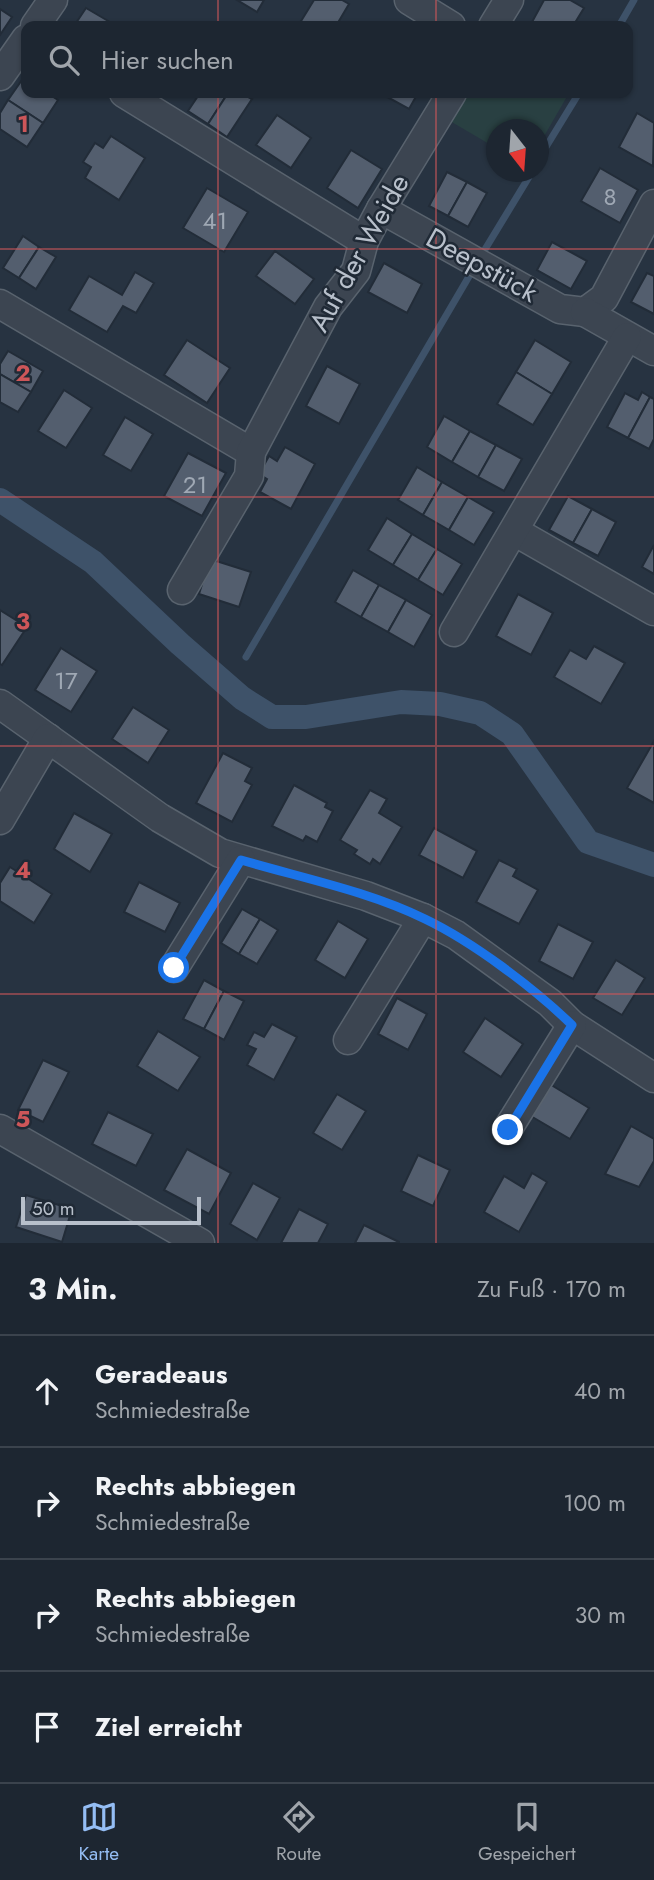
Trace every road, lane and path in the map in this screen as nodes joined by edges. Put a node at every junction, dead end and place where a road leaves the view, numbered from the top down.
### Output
1 (53, 0) edge
2 (409, 0) edge
3 (509, 0) edge
4 (38, 21) edge
5 (443, 21) edge
6 (496, 21) edge
7 (21, 46) edge
8 (0, 76) edge
9 (132, 98) edge
10 (449, 98) edge
11 (654, 204) edge
12 (381, 209) junction
13 (364, 241) junction
14 (0, 304) edge
15 (585, 312) junction
16 (627, 337) junction
17 (654, 351) edge
18 (251, 452) junction
19 (514, 531) junction
20 (182, 590) dead end
21 (653, 610) edge
22 (454, 632) dead end
23 (0, 704) edge
24 (48, 738) junction
25 (0, 820) edge
26 (241, 860) junction
27 (423, 918) junction
28 (174, 968) dead end
29 (572, 1025) junction
30 (348, 1040) dead end
31 (654, 1077) edge
32 (0, 1129) edge
33 (508, 1130) dead end
34 (200, 1243) edge

1 - 4 street
2 - 5 street
3 - 6 street
7 - 8 street
9 - 13 street
10 - 12 street, Auf der Weide
11 - 15 street
12 - 13 street, Auf der Weide
12 - 15 street, Deepstück
13 - 18 street, Auf der Weide
14 - 18 street
15 - 16 street, Deepstück
16 - 17 street, Deepstück
16 - 19 street
18 - 20 street, Auf der Weide
19 - 21 street
19 - 22 street
23 - 24 street
24 - 25 street
24 - 26 street
26 - 27 street
26 - 28 street
27 - 29 street
27 - 30 street
29 - 31 street
29 - 33 street
32 - 34 street

